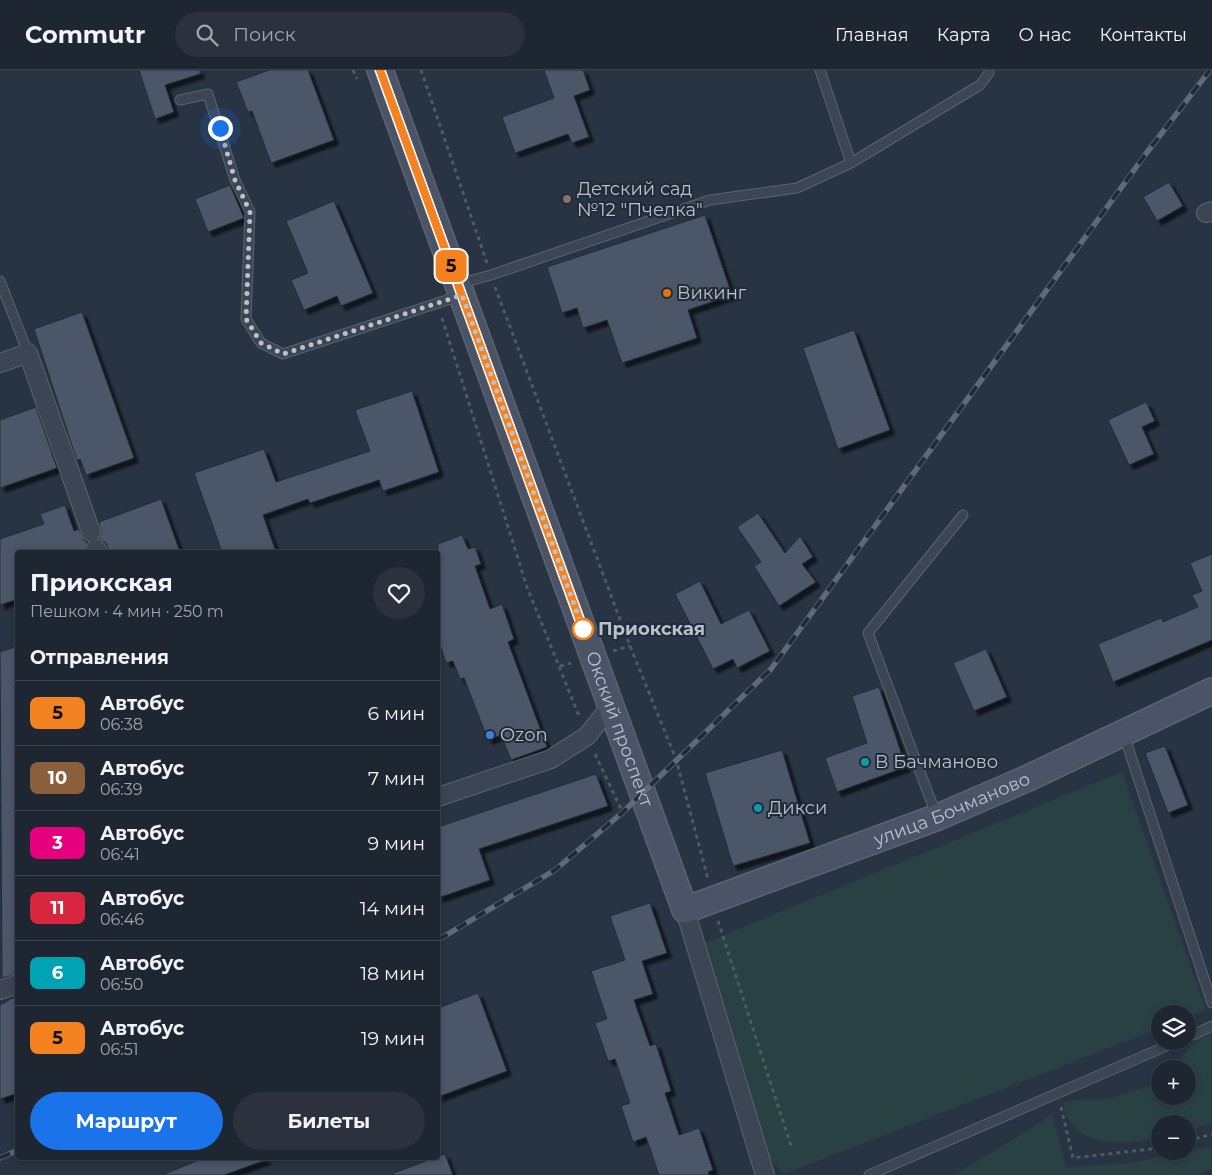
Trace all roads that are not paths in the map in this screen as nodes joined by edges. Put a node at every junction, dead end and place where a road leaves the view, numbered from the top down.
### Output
1 (380, 70) edge
2 (820, 70) edge
3 (989, 70) edge
4 (180, 100) dead end
5 (851, 163) junction
6 (0, 281) edge
7 (460, 290) junction
8 (28, 353) junction
9 (0, 363) edge
10 (963, 515) dead end
11 (95, 544) edge
12 (1212, 691) edge
13 (611, 706) junction
14 (1123, 732) junction
15 (440, 796) edge
16 (938, 817) junction
17 (685, 910) junction
18 (15, 985) edge
19 (0, 990) edge
20 (1212, 1003) edge
21 (1212, 1026) edge
22 (1196, 1033) edge
23 (1157, 1050) edge
24 (765, 1175) edge
25 (869, 1175) edge

1 - 7 main road, Окский проспект
2 - 5 lane
3 - 5 lane
4 - 7 lane
5 - 7 lane
6 - 8 lane
7 - 13 main road, Окский проспект
8 - 9 street
8 - 11 street
10 - 16 lane
12 - 14 main road, улица Бочманово
13 - 15 street
13 - 17 main road, Окский проспект
14 - 16 main road, улица Бочманово
14 - 20 lane
16 - 17 main road, улица Бочманово
17 - 24 street
18 - 19 street
21 - 22 lane
23 - 25 lane

